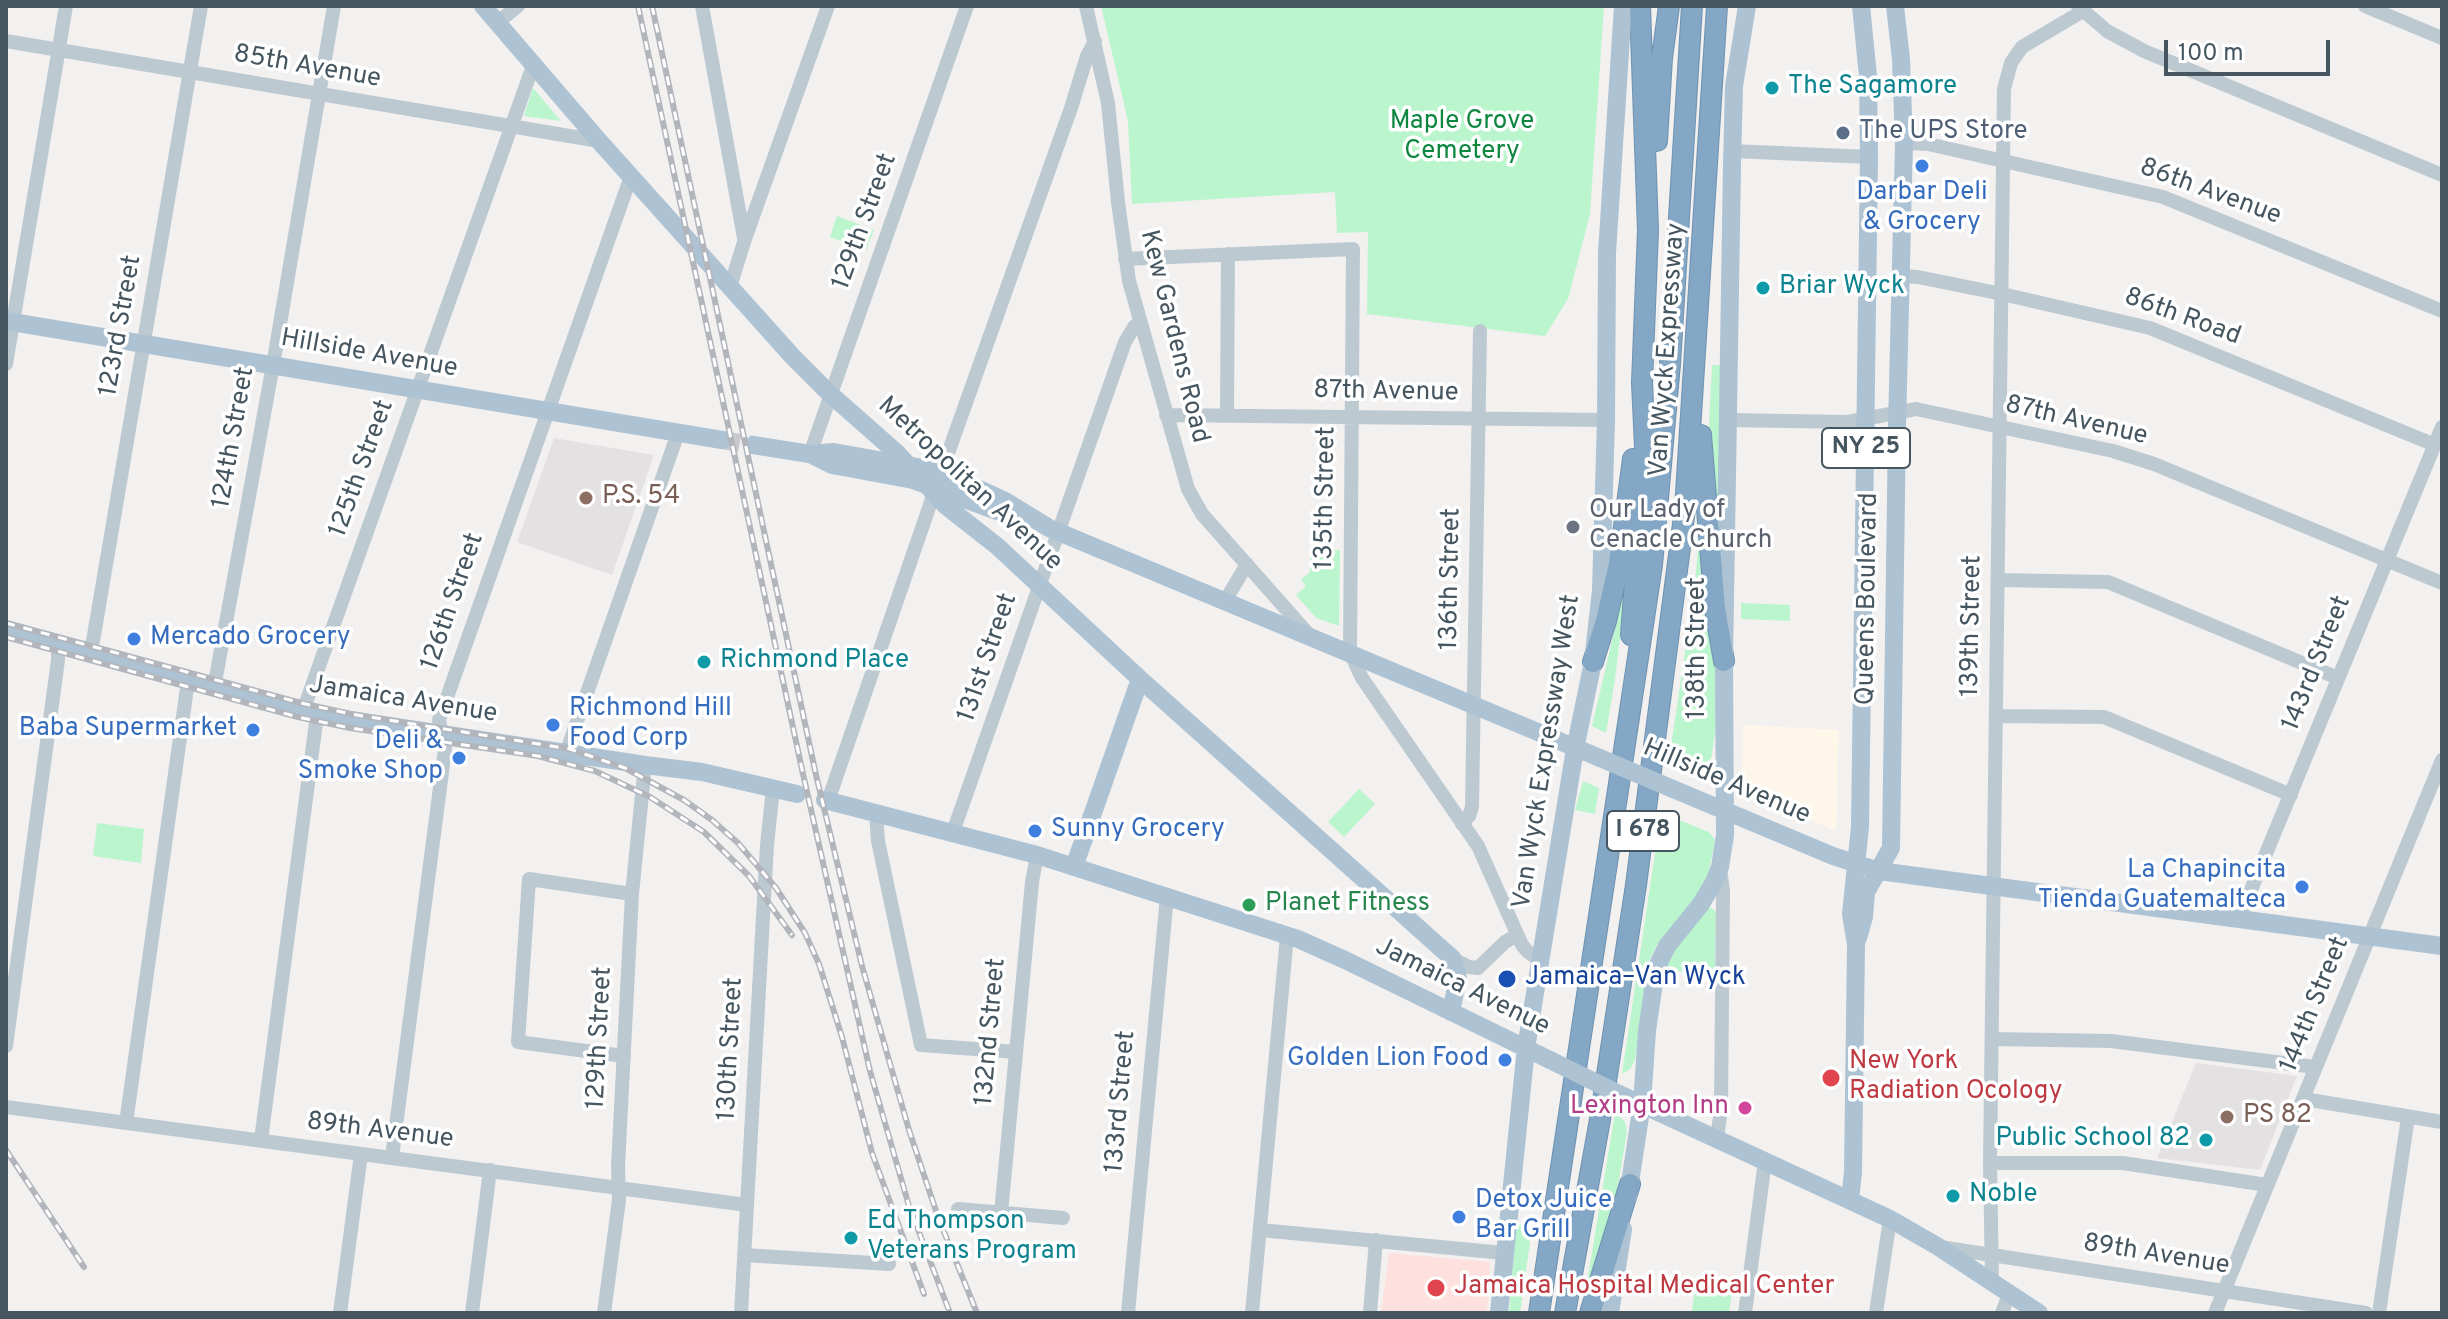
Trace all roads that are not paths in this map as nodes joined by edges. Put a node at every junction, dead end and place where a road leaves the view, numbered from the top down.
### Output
1 (66, 6) edge
2 (201, 6) edge
3 (334, 6) edge
4 (483, 6) edge
5 (518, 6) edge
6 (702, 6) edge
7 (828, 6) edge
8 (967, 6) edge
9 (1086, 6) edge
10 (1623, 6) edge
11 (1640, 6) edge
12 (1650, 6) edge
13 (1669, 6) edge
14 (1692, 6) edge
15 (1717, 6) edge
16 (1727, 6) edge
17 (1747, 6) edge
18 (1861, 6) edge
19 (1895, 6) edge
20 (2365, 6) edge
21 (2081, 8) edge
22 (498, 22) junction
23 (2442, 38) edge
24 (6, 41) edge
25 (1095, 41) junction
26 (60, 50) junction
27 (534, 63) junction
28 (189, 72) junction
29 (1713, 73) junction
30 (1106, 93) junction
31 (317, 94) junction
32 (1644, 94) junction
33 (1071, 108) junction
34 (511, 127) junction
35 (599, 141) junction
36 (1904, 143) junction
37 (1732, 151) junction
38 (1869, 157) junction
39 (2003, 160) junction
40 (2442, 175) edge
41 (631, 176) junction
42 (1648, 230) junction
43 (745, 239) junction
44 (1228, 254) junction
45 (1125, 259) junction
46 (1901, 276) junction
47 (730, 287) junction
48 (2002, 294) junction
49 (2442, 311) edge
50 (10, 322) edge
51 (1140, 322) junction
52 (1480, 331) dead end
53 (144, 343) junction
54 (1695, 346) junction
55 (6, 364) edge
56 (273, 365) junction
57 (1642, 383) junction
58 (417, 389) junction
59 (830, 394) junction
60 (1898, 411) junction
61 (547, 412) junction
62 (1166, 415) junction
63 (1227, 415) junction
64 (1352, 416) junction
65 (1479, 419) junction
66 (1865, 419) junction
67 (1606, 420) junction
68 (1727, 420) junction
69 (2442, 427) edge
70 (2000, 429) junction
71 (678, 433) junction
72 (722, 440) tunnel mouth
73 (753, 445) tunnel mouth
74 (2435, 445) junction
75 (810, 454) junction
76 (908, 466) junction
77 (941, 473) junction
78 (930, 488) junction
79 (980, 505) junction
80 (1031, 518) junction
81 (1059, 532) junction
82 (997, 546) junction
83 (2386, 561) junction
84 (1247, 564) junction
85 (1998, 580) junction
86 (2442, 583) edge
87 (1040, 587) junction
88 (1225, 601) junction
89 (6, 629) edge
90 (1310, 636) junction
91 (58, 644) junction
92 (1350, 652) junction
93 (87, 653) junction
94 (1724, 661) junction
95 (1593, 662) junction
96 (2338, 678) junction
97 (1140, 679) junction
98 (188, 681) junction
99 (214, 688) junction
100 (1474, 706) junction
101 (310, 713) junction
102 (1996, 716) junction
103 (1629, 723) junction
104 (443, 735) junction
105 (1575, 749) junction
106 (566, 753) junction
107 (2442, 760) edge
108 (645, 765) junction
109 (773, 788) junction
110 (797, 794) dead end
111 (2291, 795) junction
112 (2434, 799) edge
113 (827, 801) joint
114 (1726, 812) junction
115 (876, 813) junction
116 (1462, 824) junction
117 (953, 832) junction
118 (1037, 855) junction
119 (1857, 865) junction
120 (1074, 867) junction
121 (1720, 867) junction
122 (1879, 871) junction
123 (1994, 887) junction
124 (632, 894) junction
125 (1167, 896) junction
126 (2239, 919) junction
127 (1517, 935) junction
128 (1287, 936) junction
129 (2369, 937) junction
130 (1856, 945) junction
131 (2442, 946) edge
132 (1453, 959) junction
133 (1540, 960) junction
134 (1451, 1012) junction
135 (1992, 1039) junction
136 (6, 1046) edge
137 (1526, 1048) junction
138 (1016, 1052) junction
139 (624, 1056) junction
140 (2315, 1067) junction
141 (2304, 1099) junction
142 (1642, 1104) junction
143 (6, 1107) edge
144 (2408, 1117) junction
145 (2442, 1122) edge
146 (126, 1123) junction
147 (1717, 1139) junction
148 (261, 1140) junction
149 (361, 1154) junction
150 (392, 1157) junction
151 (1765, 1161) junction
152 (1990, 1163) junction
153 (490, 1170) junction
154 (1630, 1184) junction
155 (2267, 1185) junction
156 (620, 1186) junction
157 (1850, 1200) junction
158 (747, 1205) junction
159 (958, 1209) dead end
160 (1001, 1213) junction
161 (1063, 1218) dead end
162 (1890, 1219) junction
163 (1260, 1230) junction
164 (1376, 1240) junction
165 (1937, 1246) junction
166 (1504, 1253) junction
167 (1992, 1253) junction
168 (744, 1255) junction
169 (889, 1264) dead end
170 (1992, 1282) junction
171 (2224, 1292) junction
172 (2009, 1294) junction
173 (340, 1313) edge
174 (472, 1313) edge
175 (604, 1313) edge
176 (741, 1313) edge
177 (1128, 1313) edge
178 (1252, 1313) edge
179 (1370, 1313) edge
180 (1499, 1313) edge
181 (1539, 1313) edge
182 (1565, 1313) edge
183 (1590, 1313) edge
184 (1610, 1313) edge
185 (1745, 1313) edge
186 (1876, 1313) edge
187 (2002, 1313) edge
188 (2039, 1313) edge
189 (2215, 1313) edge
190 (2366, 1313) edge
191 (2379, 1313) edge

1 - 26 street
2 - 28 street, 123rd Street
3 - 31 street, 124th Street
4 - 22 main road, Metropolitan Avenue
5 - 22 street
6 - 43 street
7 - 43 street
8 - 59 street, 129th Street
9 - 25 street, Kew Gardens Road
10 - 67 main road, Van Wyck Expressway West
11 - 32 highway
12 - 32 highway
13 - 42 highway
14 - 103 highway, Van Wyck Expressway / I 678
15 - 29 highway, Van Wyck Expressway / I 678
16 - 29 highway
17 - 37 main road, 138th Street
18 - 38 main road, Queens Boulevard / NY 25
19 - 36 main road, Queens Boulevard / NY 25
20 - 23 street
21 - 39 street, 139th Street
21 - 40 street
22 - 27 main road, Metropolitan Avenue
24 - 26 street, 85th Avenue
25 - 30 street, Kew Gardens Road
25 - 33 street
26 - 28 street, 85th Avenue
26 - 50 street
27 - 34 street, 125th Street
27 - 35 main road, Metropolitan Avenue
28 - 31 street, 85th Avenue
28 - 53 street, 123rd Street
29 - 54 highway, Van Wyck Expressway / I 678
30 - 33 street
30 - 45 street, Kew Gardens Road
31 - 34 street, 85th Avenue
31 - 56 street, 124th Street
32 - 42 highway
33 - 77 street
34 - 35 street, 85th Avenue
34 - 58 street, 125th Street
35 - 41 main road, Metropolitan Avenue
36 - 39 street, 86th Avenue
36 - 46 main road, Queens Boulevard / NY 25
37 - 38 street
37 - 68 main road, 138th Street
38 - 66 main road, Queens Boulevard / NY 25
39 - 48 street, 139th Street
39 - 49 street, 86th Avenue
41 - 47 main road, Metropolitan Avenue
41 - 61 street, 126th Street
42 - 57 highway
43 - 47 street
44 - 45 street
44 - 63 street
44 - 64 street, 135th Street
45 - 51 street, Kew Gardens Road
46 - 48 street, 86th Road
46 - 60 main road, Queens Boulevard / NY 25
47 - 59 main road, Metropolitan Avenue
48 - 70 street, 139th Street
48 - 74 street, 86th Road
50 - 53 main road, Hillside Avenue
50 - 55 street
51 - 62 street, Kew Gardens Road
51 - 81 street, 131st Street
52 - 65 street, 136th Street
53 - 56 main road, Hillside Avenue
53 - 93 street, 123rd Street
54 - 94 highway
54 - 182 highway, Van Wyck Expressway / I 678
56 - 58 main road, Hillside Avenue
56 - 99 street, 124th Street
57 - 95 highway
57 - 103 highway
58 - 61 main road, Hillside Avenue
58 - 101 street, 125th Street
59 - 75 street, 129th Street
59 - 76 main road, Metropolitan Avenue
60 - 66 street, 87th Avenue
60 - 70 street, 87th Avenue
60 - 122 main road, Queens Boulevard / NY 25
61 - 71 main road, Hillside Avenue
61 - 104 street, 126th Street
62 - 63 street, 87th Avenue
62 - 84 street, Kew Gardens Road
63 - 64 street, 87th Avenue
64 - 65 street, 87th Avenue
64 - 92 street, 135th Street
65 - 67 street, 87th Avenue
65 - 100 street, 136th Street
66 - 68 street, 87th Avenue
66 - 119 main road, Queens Boulevard / NY 25
67 - 95 main road, Van Wyck Expressway West
68 - 94 main road, 138th Street
69 - 74 street, 143rd Street
70 - 83 street, 87th Avenue
70 - 85 street, 139th Street
71 - 72 main road, Hillside Avenue
71 - 106 street
73 - 75 main road, Hillside Avenue
74 - 83 street, 143rd Street
75 - 76 main road, Hillside Avenue
75 - 78 main road, Hillside Avenue
76 - 77 main road, Hillside Avenue
76 - 78 main road, Metropolitan Avenue
77 - 80 main road, Hillside Avenue
78 - 79 main road, Hillside Avenue
78 - 82 main road, Metropolitan Avenue
78 - 113 street
79 - 80 main road, Hillside Avenue
79 - 82 main road
80 - 81 main road, Hillside Avenue
81 - 87 street, 131st Street
81 - 88 main road, Hillside Avenue
82 - 87 main road, Metropolitan Avenue
83 - 86 street, 87th Avenue
83 - 96 street, 143rd Street
84 - 88 street
84 - 90 street, Kew Gardens Road
85 - 96 street
85 - 102 street, 139th Street
87 - 97 main road, Metropolitan Avenue
87 - 117 street, 131st Street
88 - 90 main road, Hillside Avenue
89 - 91 main road, Jamaica Avenue
90 - 92 main road, Hillside Avenue
91 - 93 main road, Jamaica Avenue
91 - 136 street
92 - 100 main road, Hillside Avenue
92 - 116 street
93 - 98 main road, Jamaica Avenue
94 - 114 main road, 138th Street
95 - 105 main road, Van Wyck Expressway West
96 - 111 street, 143rd Street
97 - 120 main road
97 - 132 main road, Metropolitan Avenue
98 - 99 main road, Jamaica Avenue
98 - 146 street
99 - 101 main road, Jamaica Avenue
100 - 105 main road, Hillside Avenue
100 - 116 street, 136th Street
101 - 104 main road, Jamaica Avenue
101 - 148 street, 125th Street
102 - 111 street
102 - 123 street, 139th Street
103 - 181 highway, Van Wyck Expressway / I 678
104 - 106 main road, Jamaica Avenue
104 - 150 street, 126th Street
105 - 114 main road, Hillside Avenue, bridge
105 - 133 main road, Van Wyck Expressway West
106 - 108 main road, Jamaica Avenue
107 - 112 street, 144th Street
108 - 109 main road, Jamaica Avenue
108 - 124 street, 129th Street
109 - 110 main road, Jamaica Avenue
109 - 158 street, 130th Street
111 - 126 street, 143rd Street
112 - 129 street, 144th Street
113 - 115 main road, Jamaica Avenue
114 - 119 main road, Hillside Avenue
114 - 121 main road
115 - 117 main road, Jamaica Avenue
115 - 138 street
116 - 127 street
117 - 118 main road, Jamaica Avenue
118 - 120 main road, Jamaica Avenue
118 - 138 street, 132nd Street
119 - 122 main road, Hillside Avenue
119 - 130 main road, Queens Boulevard
120 - 125 main road, Jamaica Avenue
121 - 142 main road
121 - 147 street
122 - 123 main road, Hillside Avenue
122 - 130 main road, Queens Boulevard
123 - 126 main road, Hillside Avenue
123 - 135 street, 139th Street
124 - 139 street, 129th Street
124 - 139 street
125 - 128 main road, Jamaica Avenue
125 - 177 street, 133rd Street
126 - 129 main road, Hillside Avenue
127 - 132 street
127 - 133 street
128 - 134 main road, Jamaica Avenue
128 - 163 street
129 - 131 main road, Hillside Avenue
129 - 140 street, 144th Street
130 - 157 main road, Queens Boulevard
132 - 134 main road
133 - 137 main road, Van Wyck Expressway West
134 - 137 main road, Jamaica Avenue
135 - 140 street
135 - 152 street, 139th Street
137 - 142 main road, Jamaica Avenue, bridge
137 - 166 main road, Van Wyck Expressway West
138 - 160 street, 132nd Street
139 - 156 street, 129th Street
140 - 141 street, 144th Street
141 - 144 street
141 - 155 street, 144th Street
142 - 147 main road, Jamaica Avenue
142 - 154 main road
143 - 146 street, 89th Avenue
144 - 145 street
144 - 191 street
146 - 148 street, 89th Avenue
147 - 151 main road, Jamaica Avenue
148 - 149 street, 89th Avenue
149 - 150 street, 89th Avenue
149 - 173 street
150 - 153 street, 89th Avenue
151 - 157 main road, Jamaica Avenue
151 - 185 street
152 - 155 street
152 - 167 street, 139th Street
153 - 156 street, 89th Avenue
153 - 174 street
154 - 183 highway
154 - 184 main road
155 - 171 street, 144th Street
156 - 158 street, 89th Avenue
156 - 175 street, 129th Street
157 - 162 main road, Jamaica Avenue
158 - 168 street, 130th Street
159 - 160 street
160 - 161 street
162 - 165 main road, Jamaica Avenue
162 - 186 street
163 - 164 street
163 - 178 street
164 - 166 street
164 - 179 street
165 - 167 street, 89th Avenue
165 - 170 main road, Jamaica Avenue
166 - 180 main road, Van Wyck Expressway West
167 - 170 street, 139th Street
167 - 171 street, 89th Avenue
168 - 169 street
168 - 176 street, 130th Street
170 - 172 main road, Jamaica Avenue
171 - 189 street, 144th Street
171 - 190 street, 89th Avenue
172 - 187 street
172 - 188 main road, Jamaica Avenue

